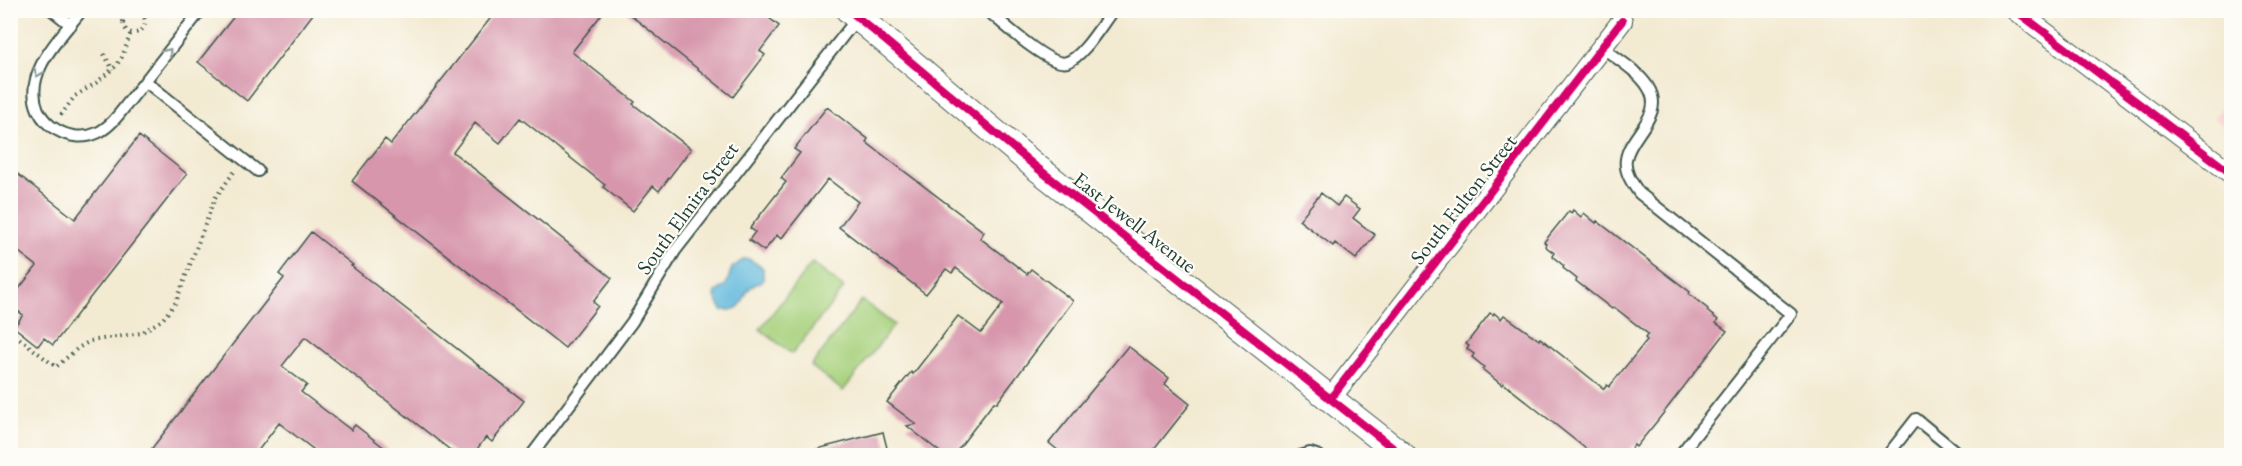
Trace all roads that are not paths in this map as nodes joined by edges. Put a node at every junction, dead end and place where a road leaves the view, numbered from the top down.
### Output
1 (52, 10) edge
2 (82, 10) edge
3 (201, 10) edge
4 (987, 10) edge
5 (1113, 10) edge
6 (2015, 10) edge
7 (854, 14) edge
8 (1622, 21) dead end
9 (70, 25) junction
10 (1602, 47) junction
11 (145, 81) junction
12 (258, 171) dead end
13 (2232, 174) edge
14 (1330, 399) junction
15 (1890, 455) edge
16 (531, 456) edge
17 (1300, 456) edge
18 (1319, 456) edge
19 (1402, 456) edge
20 (1679, 456) edge
21 (1961, 456) edge

1 - 9 lane
2 - 9 lane
11 -> 3 lane
4 - 5 lane
6 - 13 street
7 - 14 street, East Jewell Avenue
7 - 16 lane, South Elmira Street
8 - 10 street, South Fulton Street
9 -> 11 lane
10 - 14 street, South Fulton Street
10 - 20 lane
11 - 12 lane
14 - 19 street, East Jewell Avenue
15 - 21 lane
17 - 18 lane

